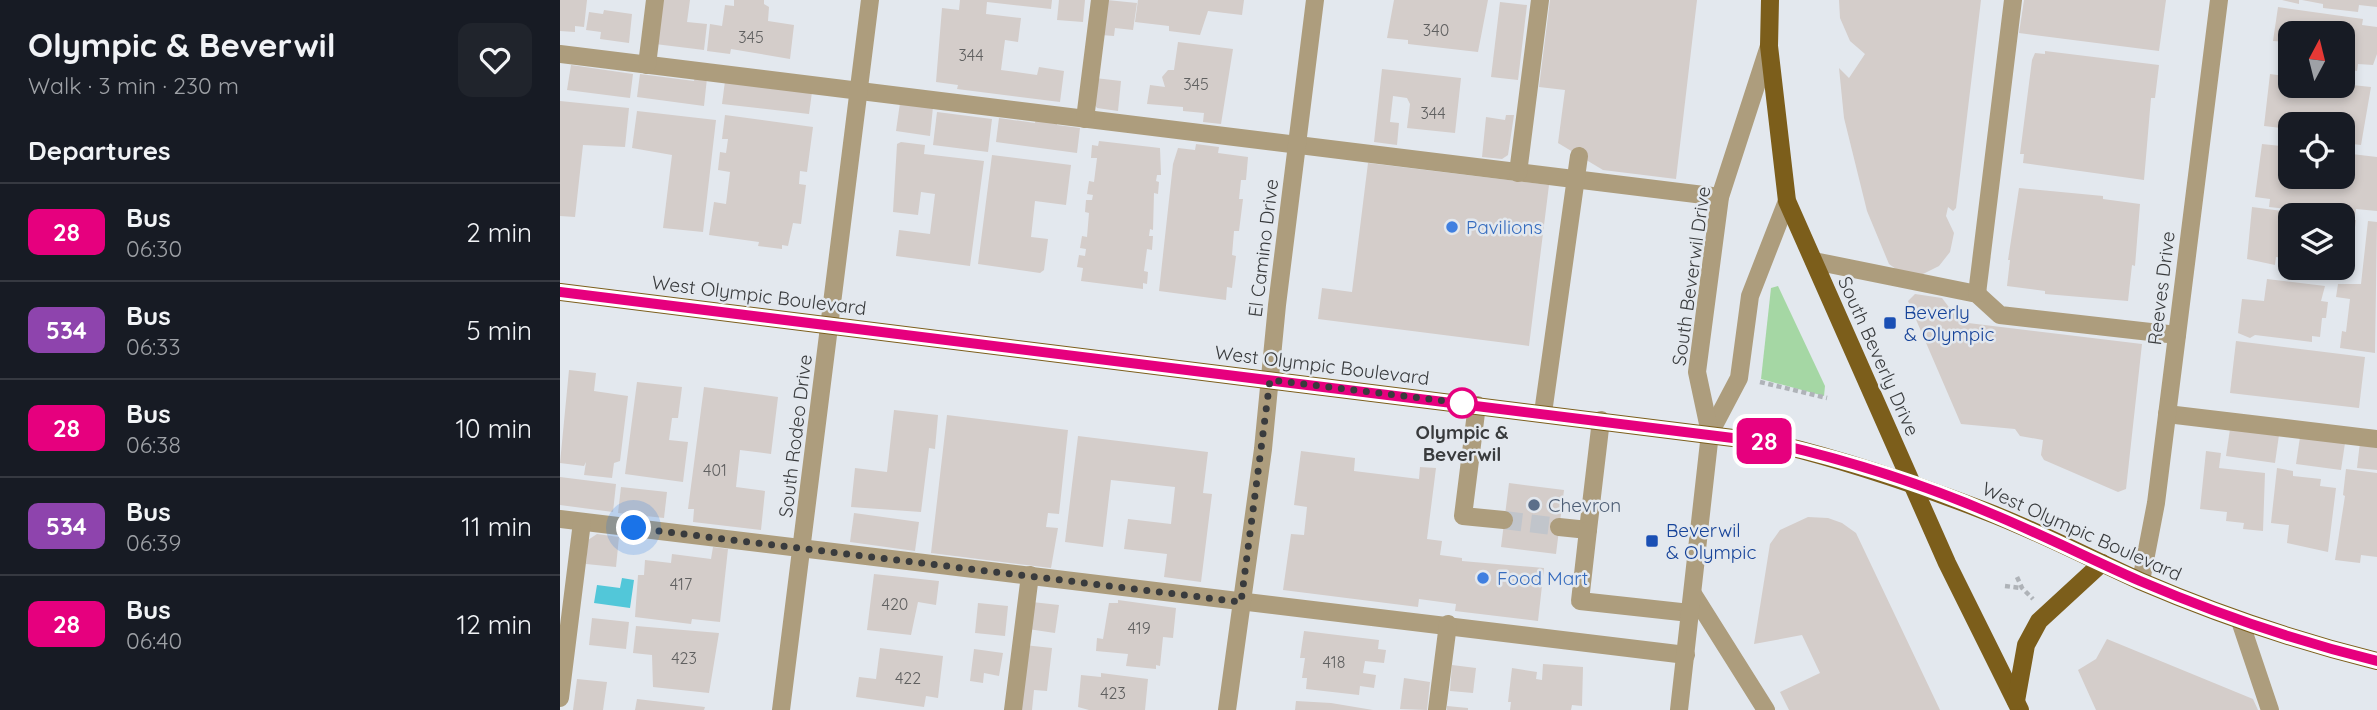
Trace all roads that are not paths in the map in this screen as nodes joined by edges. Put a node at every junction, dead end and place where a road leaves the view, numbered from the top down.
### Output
1 (655, 0) edge
2 (870, 0) edge
3 (1100, 0) edge
4 (1315, 0) edge
5 (1540, 0) edge
6 (1770, 0) edge
7 (2013, 0) edge
8 (2218, 0) edge
9 (1769, 46) junction
10 (560, 54) edge
11 (647, 65) junction
12 (859, 91) junction
13 (1085, 119) junction
14 (1297, 145) junction
15 (1579, 156) dead end
16 (1518, 173) junction
17 (1575, 180) junction
18 (1720, 197) junction
19 (1787, 201) junction
20 (1814, 261) junction
21 (560, 292) edge
22 (1977, 294) junction
23 (830, 325) junction
24 (2177, 335) junction
25 (1270, 380) junction
26 (1477, 405) junction
27 (1543, 414) junction
28 (2167, 414) junction
29 (1601, 420) junction
30 (1710, 433) junction
31 (2377, 439) edge
32 (1913, 484) junction
33 (560, 519) edge
34 (1504, 520) tunnel mouth
35 (582, 522) junction
36 (1559, 527) tunnel mouth
37 (1588, 530) junction
38 (802, 547) junction
39 (2102, 563) junction
40 (1030, 575) junction
41 (2141, 581) junction
42 (1693, 594) junction
43 (1241, 602) junction
44 (1690, 613) junction
45 (2240, 621) junction
46 (1448, 624) junction
47 (1686, 655) junction
48 (2377, 661) edge
49 (560, 698) edge
50 (2018, 705) edge
51 (781, 710) edge
52 (1013, 710) edge
53 (1227, 710) edge
54 (1437, 710) edge
55 (1679, 710) edge
56 (1766, 710) edge
57 (2270, 710) edge

1 - 11 street
2 - 12 street, South Rodeo Drive
3 - 13 street
4 - 14 street, El Camino Drive
5 - 16 street
6 - 9 main road, South Beverly Drive
7 - 22 street
8 - 24 street, Reeves Drive
9 - 18 street, South Beverwil Drive
9 - 19 main road, South Beverly Drive
10 - 11 street
11 - 12 street
12 - 13 street
12 - 23 street, South Rodeo Drive
13 - 14 street
14 - 16 street
14 - 25 street, El Camino Drive
15 - 17 street
16 - 17 street
17 - 18 street
17 - 27 street
18 - 30 street, South Beverwil Drive
19 - 20 main road, South Beverly Drive
19 - 30 street, South Beverwil Drive
20 - 22 street
20 - 32 main road, South Beverly Drive
21 - 23 main road, West Olympic Boulevard
22 - 24 street
23 - 25 main road, West Olympic Boulevard
23 - 38 street, South Rodeo Drive
24 - 28 street, Reeves Drive
25 - 26 main road, West Olympic Boulevard
25 - 43 street, El Camino Drive
26 - 27 main road, West Olympic Boulevard
26 - 34 street
27 - 29 main road, West Olympic Boulevard
28 - 31 street
28 - 41 street, Reeves Drive
29 - 30 main road, West Olympic Boulevard
29 - 37 street
30 - 32 main road, West Olympic Boulevard
30 - 42 street, South Beverwil Drive
32 - 39 main road, West Olympic Boulevard
32 - 50 main road, South Beverly Drive
33 - 35 street
35 - 38 street
35 - 49 street
36 - 37 street
37 - 44 street
38 - 40 street
38 - 51 street, South Rodeo Drive
39 - 41 main road, West Olympic Boulevard
39 - 50 main road
40 - 43 street
40 - 52 street
41 - 45 main road, West Olympic Boulevard
42 - 44 street, South Beverwil Drive
42 - 56 street
43 - 46 street
43 - 53 street, El Camino Drive
44 - 47 street, South Beverwil Drive
45 - 48 main road, West Olympic Boulevard
45 - 57 street
46 - 47 street
46 - 54 street
47 - 55 street, South Beverwil Drive

